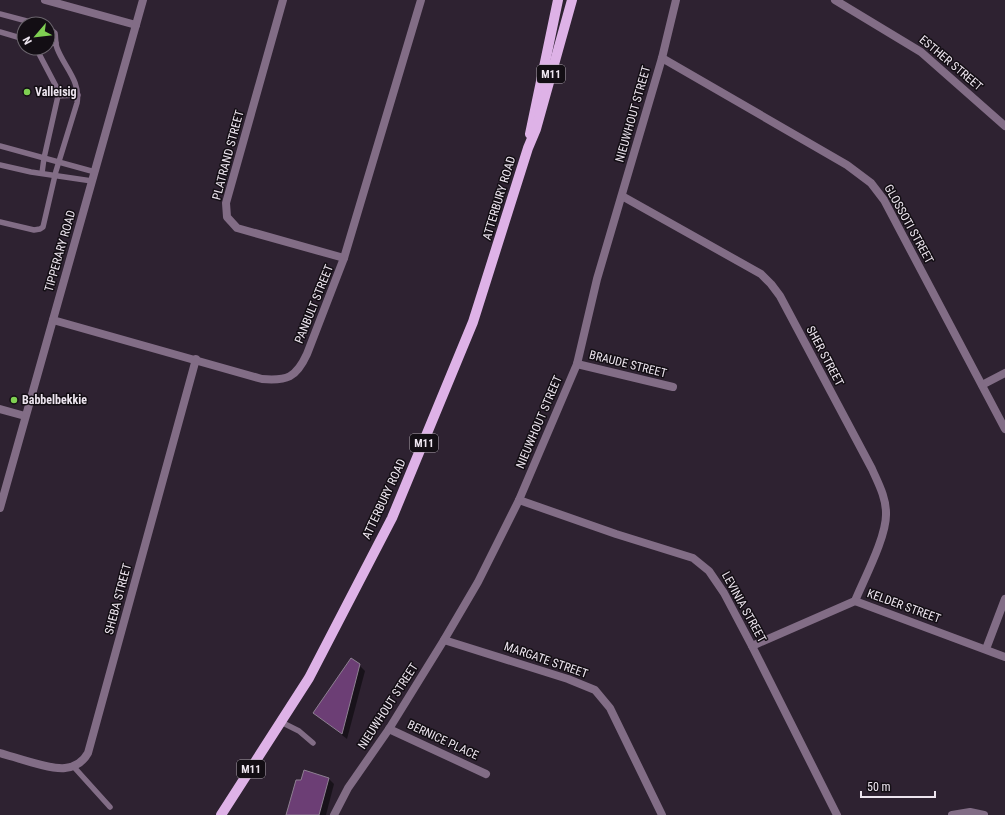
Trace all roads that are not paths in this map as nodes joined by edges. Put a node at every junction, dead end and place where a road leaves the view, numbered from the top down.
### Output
1 (45, 0) edge
2 (143, 0) edge
3 (283, 0) edge
4 (421, 0) edge
5 (558, 0) edge
6 (572, 0) edge
7 (676, 0) edge
8 (835, 0) edge
9 (0, 14) edge
10 (16, 18) edge
11 (136, 25) junction
12 (0, 32) edge
13 (16, 37) edge
14 (56, 42) edge
15 (40, 56) edge
16 (662, 58) junction
17 (78, 95) junction
18 (58, 96) junction
19 (1005, 126) edge
20 (0, 146) edge
21 (528, 148) junction
22 (44, 158) junction
23 (58, 163) junction
24 (0, 165) edge
25 (95, 172) junction
26 (42, 174) junction
27 (55, 175) junction
28 (92, 181) junction
29 (622, 196) junction
30 (0, 222) edge
31 (344, 258) junction
32 (53, 320) junction
33 (196, 359) junction
34 (577, 364) junction
35 (1005, 373) edge
36 (982, 385) junction
37 (673, 388) dead end
38 (0, 409) edge
39 (25, 416) junction
40 (1005, 430) edge
41 (519, 500) junction
42 (0, 508) edge
43 (1005, 599) edge
44 (855, 601) junction
45 (444, 640) junction
46 (752, 646) junction
47 (986, 649) junction
48 (1005, 657) edge
49 (282, 722) junction
50 (390, 729) junction
51 (312, 743) dead end
52 (0, 753) edge
53 (73, 766) junction
54 (486, 774) dead end
55 (110, 807) dead end
56 (221, 815) edge
57 (334, 815) edge
58 (662, 815) edge
59 (838, 815) edge
60 (952, 815) edge
61 (984, 815) edge

1 - 11 street
2 - 11 street, TIPPERARY ROAD
3 - 31 street, PLATRAND STREET
4 - 31 street, PANBULT STREET
5 - 21 main road, ATTERBURY ROAD / M11
6 - 21 main road, ATTERBURY ROAD / M11
7 - 16 street, NIEUWHOUT STREET
8 - 19 street, ESTHER STREET
9 - 10 lane
11 - 25 street, TIPPERARY ROAD
12 - 13 lane
14 - 17 lane
15 - 18 lane
16 - 29 street, NIEUWHOUT STREET
16 - 36 street, GLOSSOTI STREET
17 - 18 lane
17 - 23 lane
18 - 22 lane
20 - 22 lane
21 - 49 main road, ATTERBURY ROAD / M11
22 - 23 lane
22 - 26 lane
23 - 25 lane
23 - 27 lane
24 - 26 lane
25 - 28 street, TIPPERARY ROAD
26 - 27 lane
27 - 28 lane
27 - 30 lane
28 - 32 street, TIPPERARY ROAD
29 - 34 street, NIEUWHOUT STREET
29 - 44 street, SHER STREET
31 - 33 street, PANBULT STREET
32 - 33 street, PANBULT STREET
32 - 39 street, TIPPERARY ROAD
33 - 53 street, SHEBA STREET
34 - 37 street, BRAUDE STREET
34 - 41 street, NIEUWHOUT STREET
35 - 36 street
36 - 40 street, GLOSSOTI STREET
38 - 39 street
39 - 42 street, TIPPERARY ROAD
41 - 45 street, NIEUWHOUT STREET
41 - 46 street, LEVINIA STREET
43 - 47 street
44 - 46 street, KELDER STREET
44 - 47 street, KELDER STREET
45 - 50 street, NIEUWHOUT STREET
45 - 58 street, MARGATE STREET
46 - 59 street, LEVINIA STREET
47 - 48 street, KELDER STREET
49 - 51 lane
49 - 56 main road, ATTERBURY ROAD / M11
50 - 54 street, BERNICE PLACE
50 - 57 street, NIEUWHOUT STREET
52 - 53 street
53 - 55 lane
60 - 61 street

